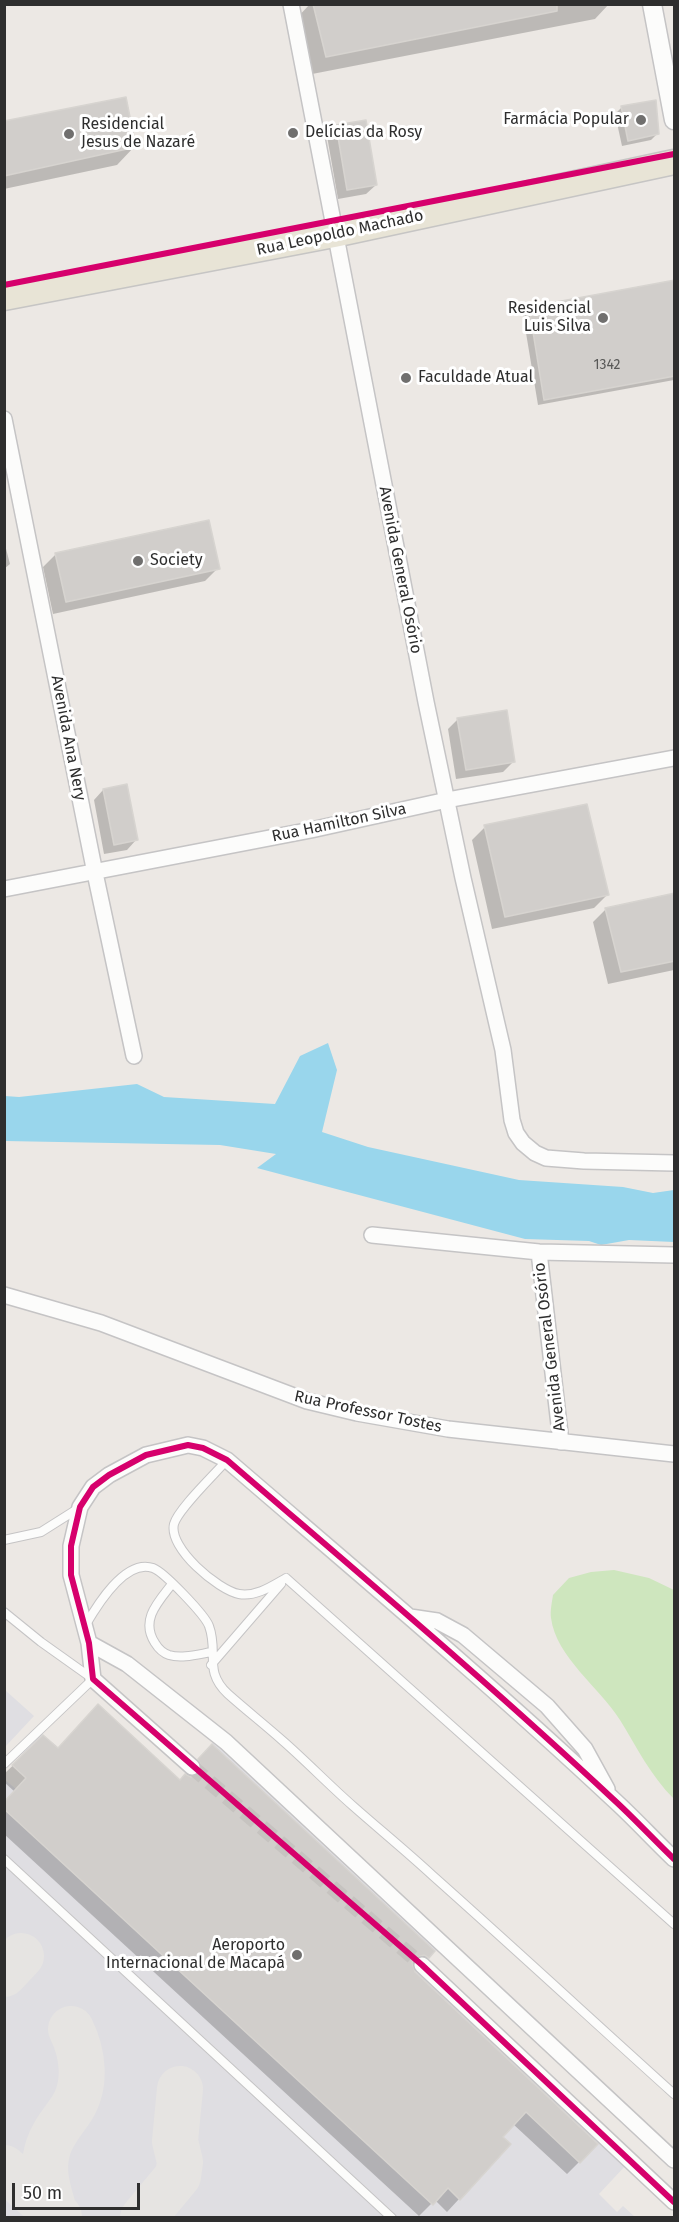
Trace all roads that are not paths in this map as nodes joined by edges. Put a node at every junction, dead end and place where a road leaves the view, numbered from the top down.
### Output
1 (291, 4) edge
2 (652, 4) edge
3 (675, 120) edge
4 (675, 162) edge
5 (334, 235) junction
6 (4, 298) edge
7 (4, 419) edge
8 (675, 758) edge
9 (447, 800) junction
10 (95, 873) junction
11 (4, 889) edge
12 (134, 1056) dead end
13 (675, 1163) edge
14 (372, 1235) dead end
15 (539, 1252) junction
16 (675, 1255) edge
17 (4, 1295) edge
18 (561, 1442) junction
19 (675, 1454) edge
20 (227, 1460) junction
21 (80, 1507) junction
22 (4, 1540) edge
23 (286, 1578) junction
24 (172, 1584) junction
25 (4, 1612) edge
26 (409, 1617) junction
27 (85, 1626) junction
28 (89, 1643) junction
29 (212, 1652) junction
30 (211, 1665) junction
31 (93, 1680) junction
32 (4, 1764) edge
33 (192, 1767) tunnel mouth
34 (613, 1799) junction
35 (4, 1859) edge
36 (675, 1859) edge
37 (675, 1924) edge
38 (422, 1965) tunnel mouth
39 (675, 2094) edge
40 (675, 2160) edge
41 (675, 2202) edge
42 (392, 2217) edge

1 - 5 street, Avenida General Osório
2 - 3 street
4 - 5 main road, Rua Leopoldo Machado
5 - 6 main road, Rua Leopoldo Machado
5 - 9 street, Avenida General Osório
7 - 10 street, Avenida Ana Nery
8 - 9 street, Rua Hamilton Silva
9 - 10 street, Rua Hamilton Silva
9 - 13 street, Avenida General Osório
10 - 11 street, Rua Hamilton Silva
10 - 12 street, Avenida Ana Nery
14 - 15 street
15 - 16 street
15 - 18 street, Avenida General Osório
17 - 18 street, Rua Professor Tostes
18 - 19 street, Rua Professor Tostes
20 - 21 street
20 - 23 lane
20 - 26 street
21 - 22 lane
21 - 27 street
23 - 30 lane
23 - 37 lane
24 - 27 lane
24 - 29 lane
24 - 29 lane
25 - 31 lane
26 - 34 street
26 - 34 street
27 - 28 street
28 - 31 street
28 - 40 street
29 - 30 lane
30 - 39 lane
31 - 32 lane
31 - 33 street
34 - 36 street
35 - 42 lane
38 - 41 street

